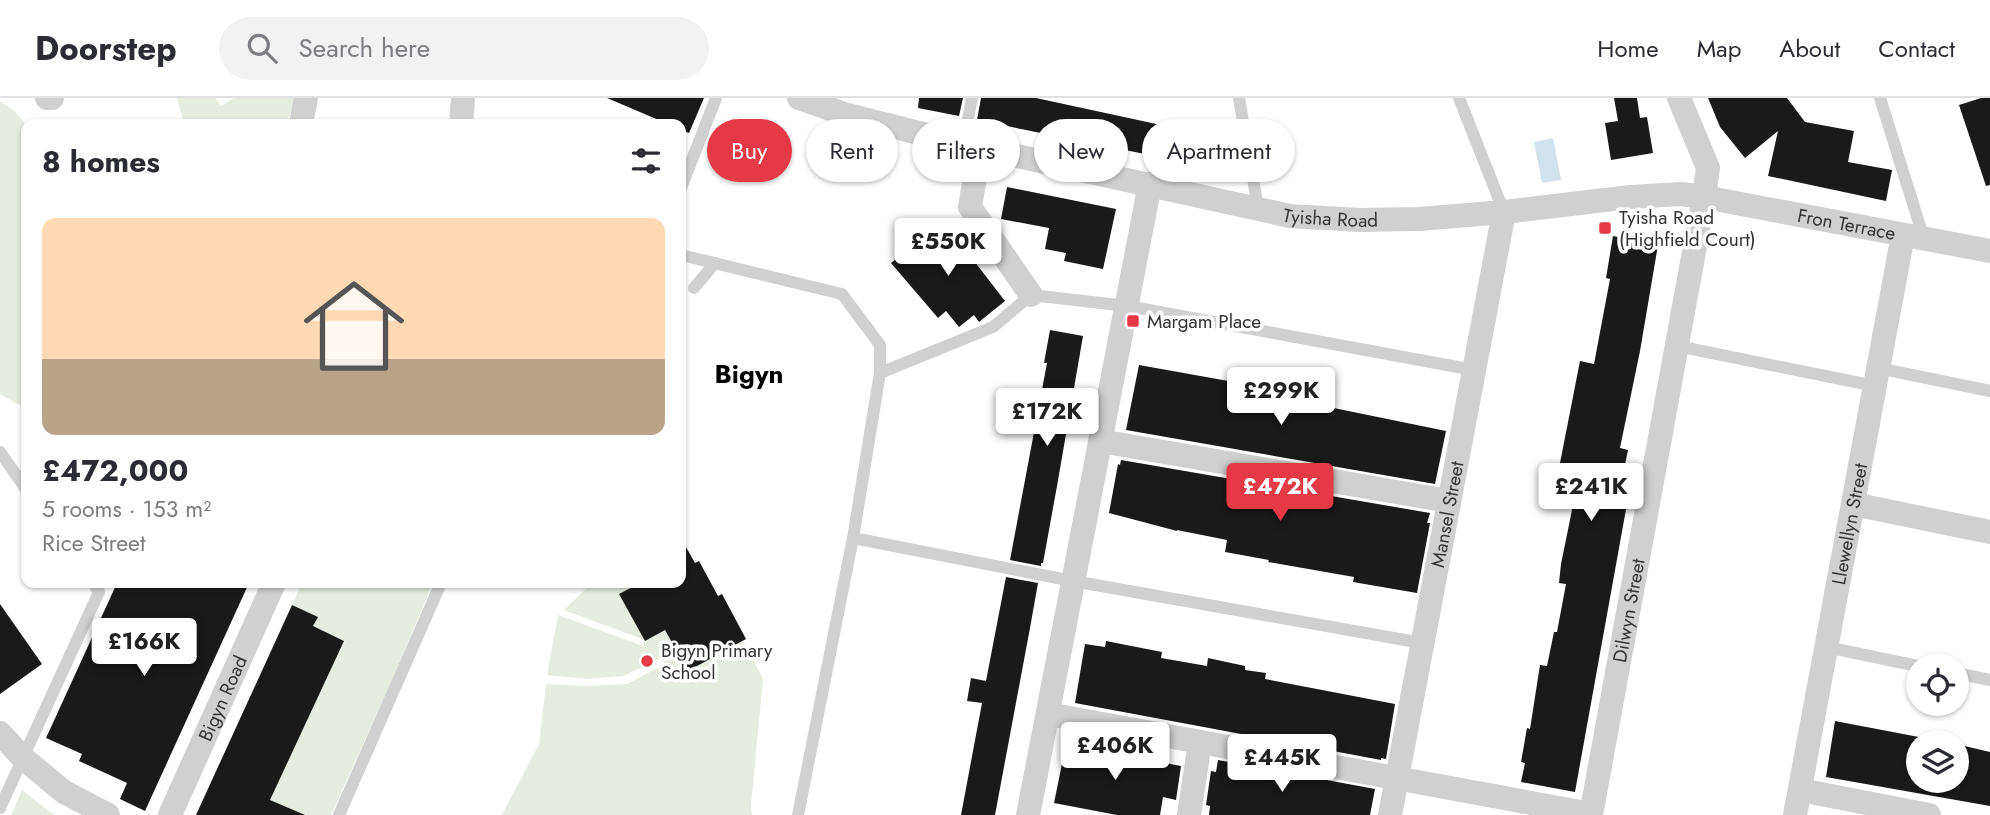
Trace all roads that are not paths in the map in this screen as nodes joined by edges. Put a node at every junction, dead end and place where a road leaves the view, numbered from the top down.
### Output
1 (306, 98) edge
2 (463, 98) edge
3 (716, 98) edge
4 (799, 98) edge
5 (972, 98) edge
6 (1239, 98) edge
7 (1460, 98) edge
8 (1679, 98) edge
9 (1880, 98) edge
10 (302, 119) edge
11 (461, 119) edge
12 (972, 119) edge
13 (912, 131) edge
14 (1020, 156) edge
15 (686, 175) edge
16 (970, 182) edge
17 (1150, 184) junction
18 (1704, 197) junction
19 (1258, 208) junction
20 (1504, 212) junction
21 (1914, 237) junction
22 (1990, 251) edge
23 (686, 256) edge
24 (715, 263) junction
25 (694, 288) dead end
26 (1031, 295) junction
27 (1126, 306) junction
28 (1676, 346) junction
29 (1474, 370) junction
30 (880, 373) junction
31 (1877, 377) junction
32 (1990, 391) edge
33 (1100, 441) junction
34 (0, 452) edge
35 (21, 482) edge
36 (1449, 501) junction
37 (1853, 504) junction
38 (1990, 532) edge
39 (853, 538) junction
40 (1073, 581) junction
41 (96, 588) edge
42 (272, 588) edge
43 (440, 588) edge
44 (1422, 643) junction
45 (1826, 648) junction
46 (1906, 664) edge
47 (1969, 676) edge
48 (1990, 680) edge
49 (1048, 714) junction
50 (0, 733) edge
51 (1200, 742) junction
52 (23, 758) junction
53 (1397, 778) junction
54 (1800, 790) junction
55 (0, 808) edge
56 (108, 815) edge
57 (170, 815) edge
58 (339, 815) edge
59 (798, 815) edge
60 (1028, 815) edge
61 (1189, 815) edge
62 (1390, 815) edge
63 (1591, 815) edge
64 (1795, 815) edge
65 (1929, 815) edge

1 - 10 street
2 - 11 street
3 - 15 lane
4 - 13 street, Tyisha Road
5 - 12 lane
6 - 19 lane
7 - 20 lane
8 - 18 street, Dilwyn Street
9 - 21 lane
14 - 17 street, Tyisha Road
16 - 26 street
17 - 19 street, Tyisha Road
17 - 27 street
18 - 20 street, Tyisha Road
18 - 21 street, Fron Terrace
18 - 28 street, Dilwyn Street
19 - 20 street, Tyisha Road
20 - 29 street, Mansel Street
21 - 22 street, Fron Terrace
21 - 31 street, Llewellyn Street
23 - 24 lane
24 - 25 lane
24 - 30 lane
26 - 27 lane
26 - 30 lane
27 - 29 lane
27 - 33 street
28 - 31 lane
28 - 63 street, Dilwyn Street
29 - 36 street, Mansel Street
30 - 39 lane
31 - 32 lane
31 - 37 street, Llewellyn Street
33 - 36 street
33 - 40 street
34 - 35 lane
36 - 44 street, Mansel Street
37 - 38 street
37 - 45 street, Llewellyn Street
39 - 40 lane
39 - 59 lane
40 - 44 lane
40 - 49 street
41 - 52 lane
42 - 57 street, Bigyn Road
43 - 58 lane
44 - 53 street, Mansel Street
45 - 46 lane
45 - 54 street, Llewellyn Street
47 - 48 lane
49 - 51 street
49 - 60 street
50 - 52 street
51 - 53 street
51 - 61 street
52 - 55 lane
52 - 56 street
53 - 62 street, Mansel Street
53 - 63 street
54 - 64 street, Llewellyn Street
54 - 65 street

